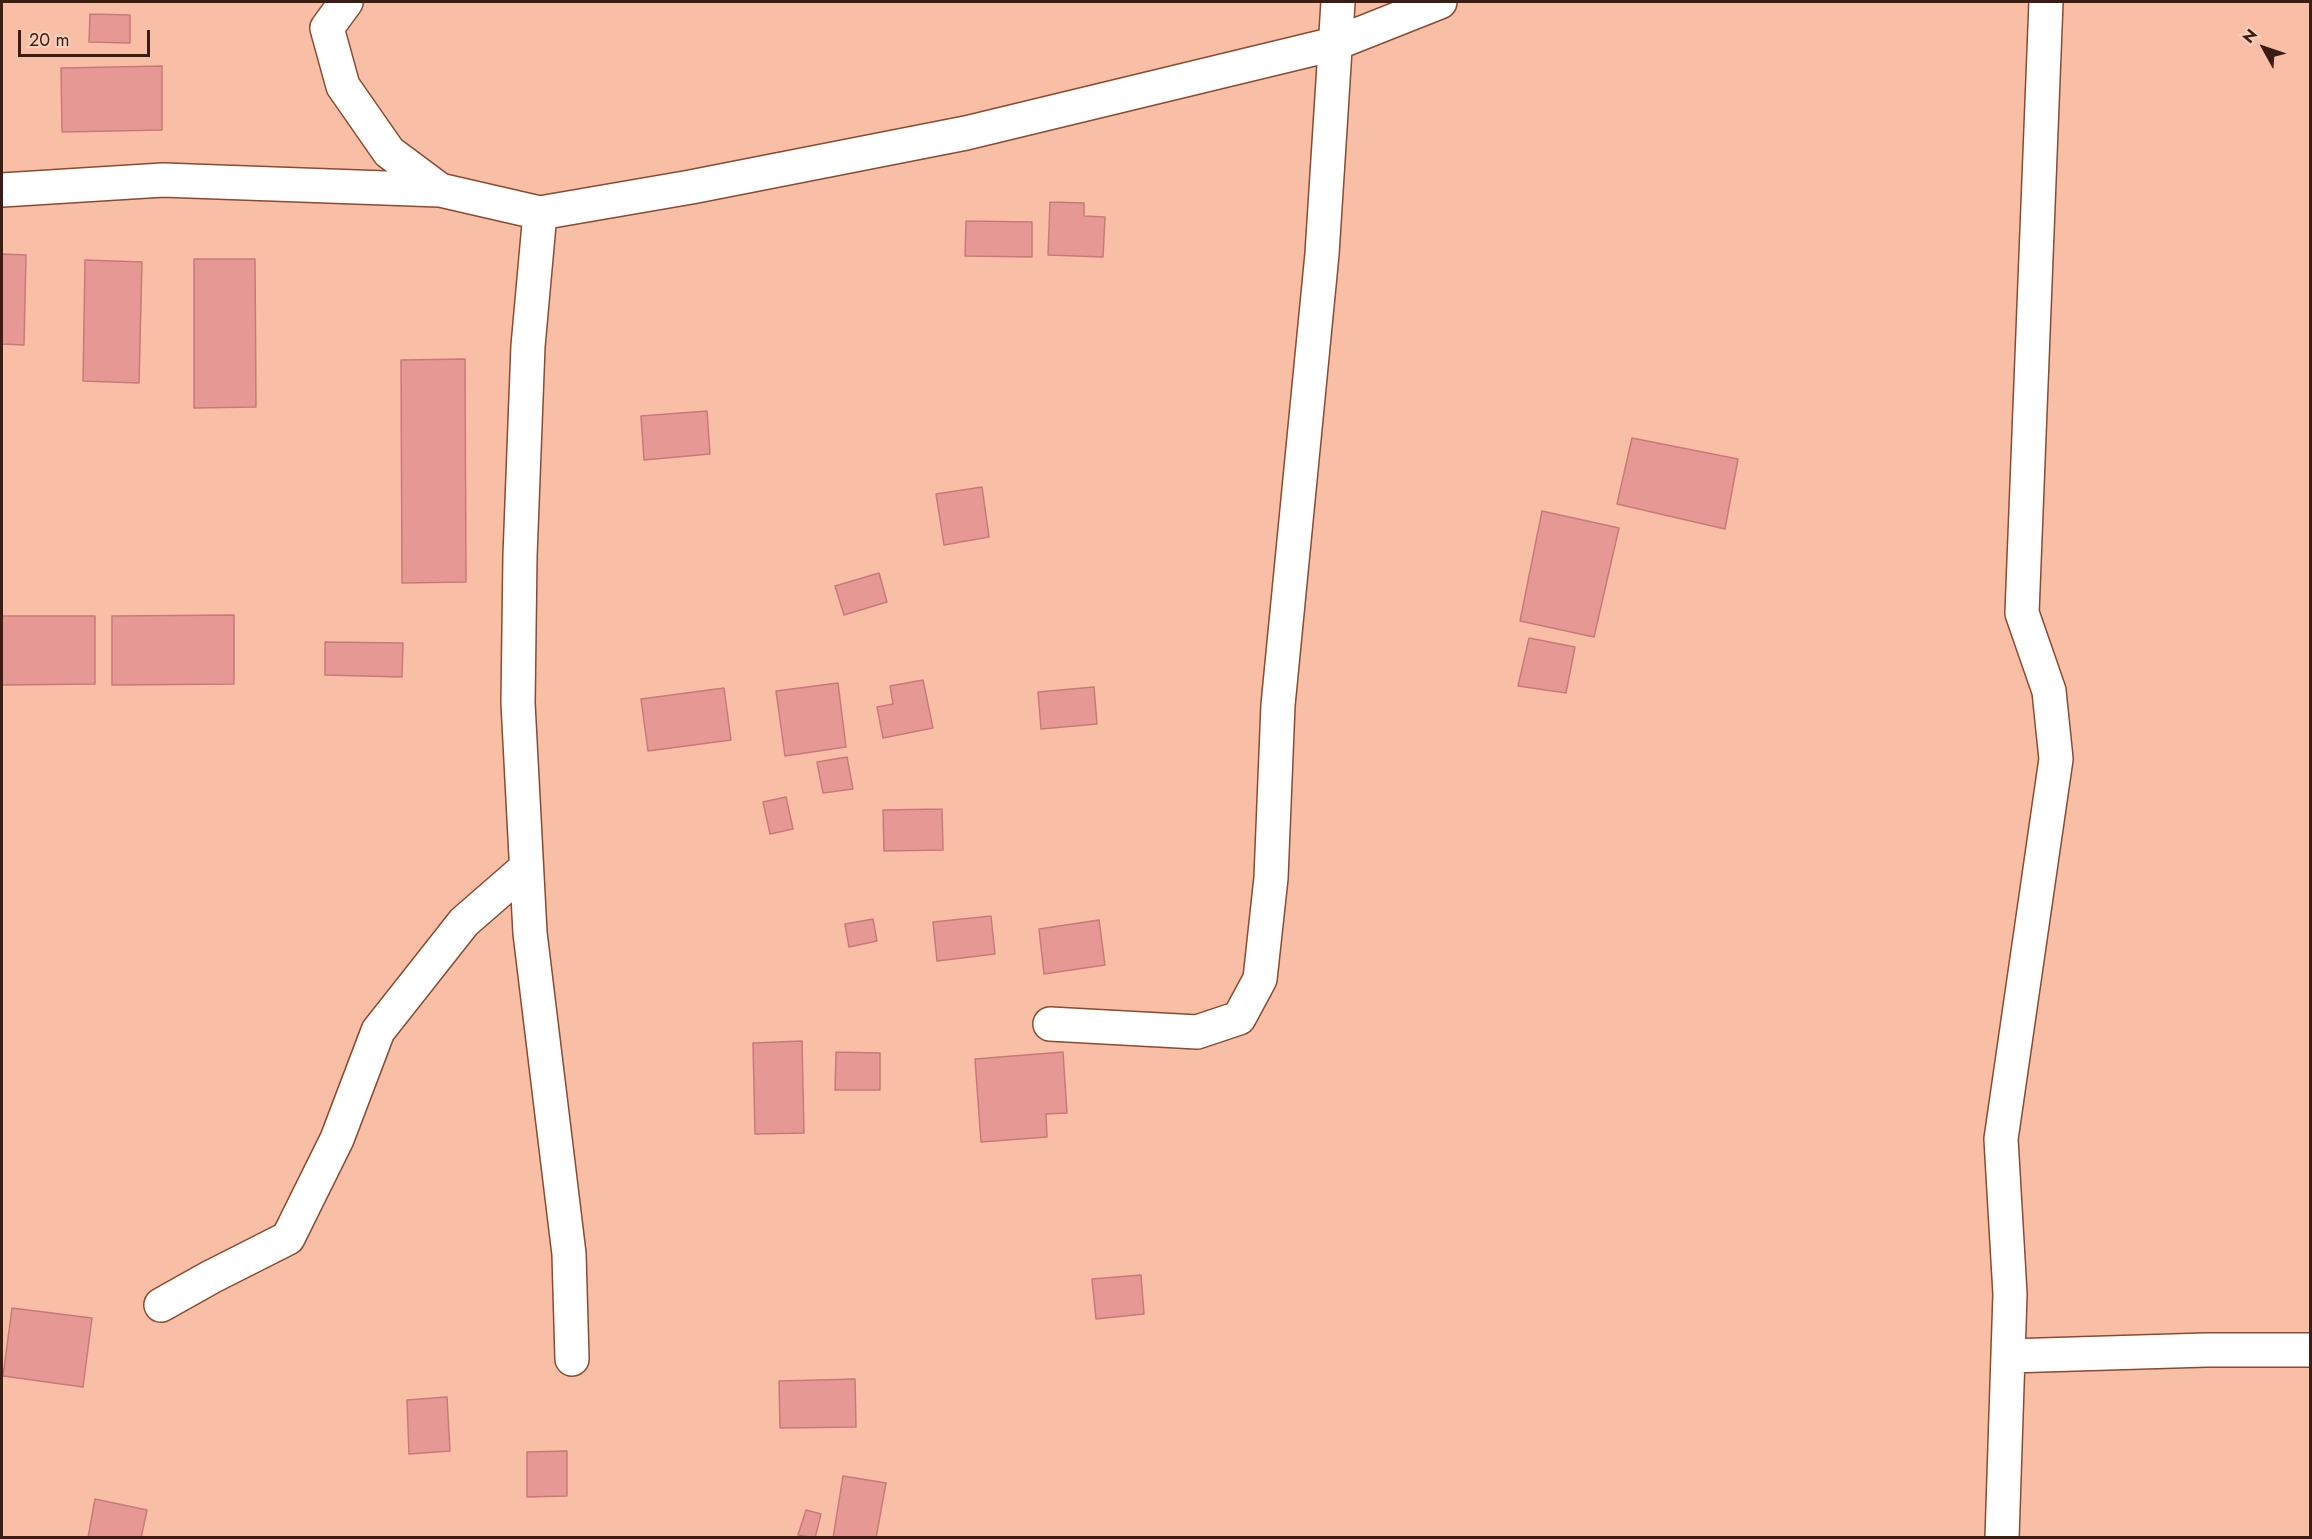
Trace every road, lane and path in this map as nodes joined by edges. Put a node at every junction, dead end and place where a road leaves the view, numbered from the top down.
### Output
1 (346, 2) edge
2 (1338, 2) edge
3 (1440, 2) edge
4 (2046, 2) edge
5 (1334, 44) junction
6 (2, 190) edge
7 (440, 190) junction
8 (540, 213) junction
9 (526, 868) junction
10 (1050, 1024) dead end
11 (161, 1305) dead end
12 (2310, 1350) edge
13 (2009, 1356) junction
14 (572, 1359) dead end
15 (2002, 1538) edge

1 - 7 street
2 - 5 street
3 - 5 street
4 - 13 street
5 - 8 street
5 - 10 street
6 - 7 street
7 - 8 street
8 - 9 street
9 - 11 street
9 - 14 street
12 - 13 street
13 - 15 street

